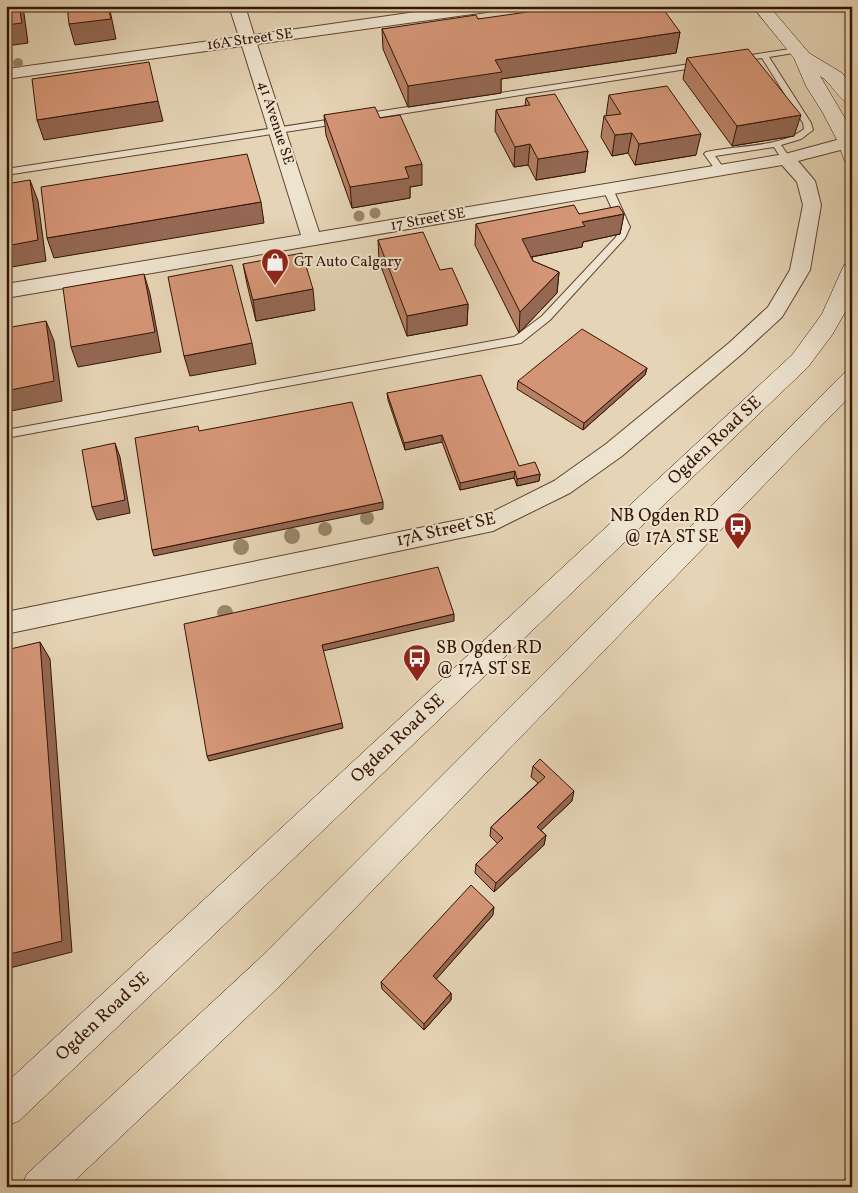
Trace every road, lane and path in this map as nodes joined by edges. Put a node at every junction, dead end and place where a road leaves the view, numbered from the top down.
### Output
1 (237, 6) edge
2 (494, 6) edge
3 (760, 6) edge
4 (248, 41) junction
5 (800, 54) junction
6 (764, 55) junction
7 (731, 60) edge
8 (713, 63) edge
9 (6, 74) edge
10 (843, 81) edge
11 (852, 99) edge
12 (355, 118) edge
13 (345, 120) edge
14 (277, 130) junction
15 (850, 150) edge
16 (781, 151) junction
17 (6, 172) edge
18 (608, 189) junction
19 (312, 240) junction
20 (852, 270) edge
21 (6, 291) edge
22 (852, 379) edge
23 (6, 434) edge
24 (6, 623) edge
25 (6, 1108) edge
26 (40, 1187) edge

1 - 4 street, 41 Avenue SE
2 - 4 street, 16A Street SE
3 - 5 street
4 - 9 street, 16A Street SE
4 - 14 street, 41 Avenue SE
5 - 6 lane
5 - 10 street
5 - 15 street
6 - 7 lane
6 - 16 lane
8 - 12 lane
10 - 11 street
13 - 14 lane
14 - 17 lane
14 - 19 street, 41 Avenue SE
15 - 16 street, 17 Street SE
16 - 18 street, 17 Street SE
16 - 24 street, 17A Street SE
18 - 19 street, 17 Street SE
18 - 23 lane
19 - 21 street, 17 Street SE
20 - 25 street, Ogden Road SE
22 - 26 street

